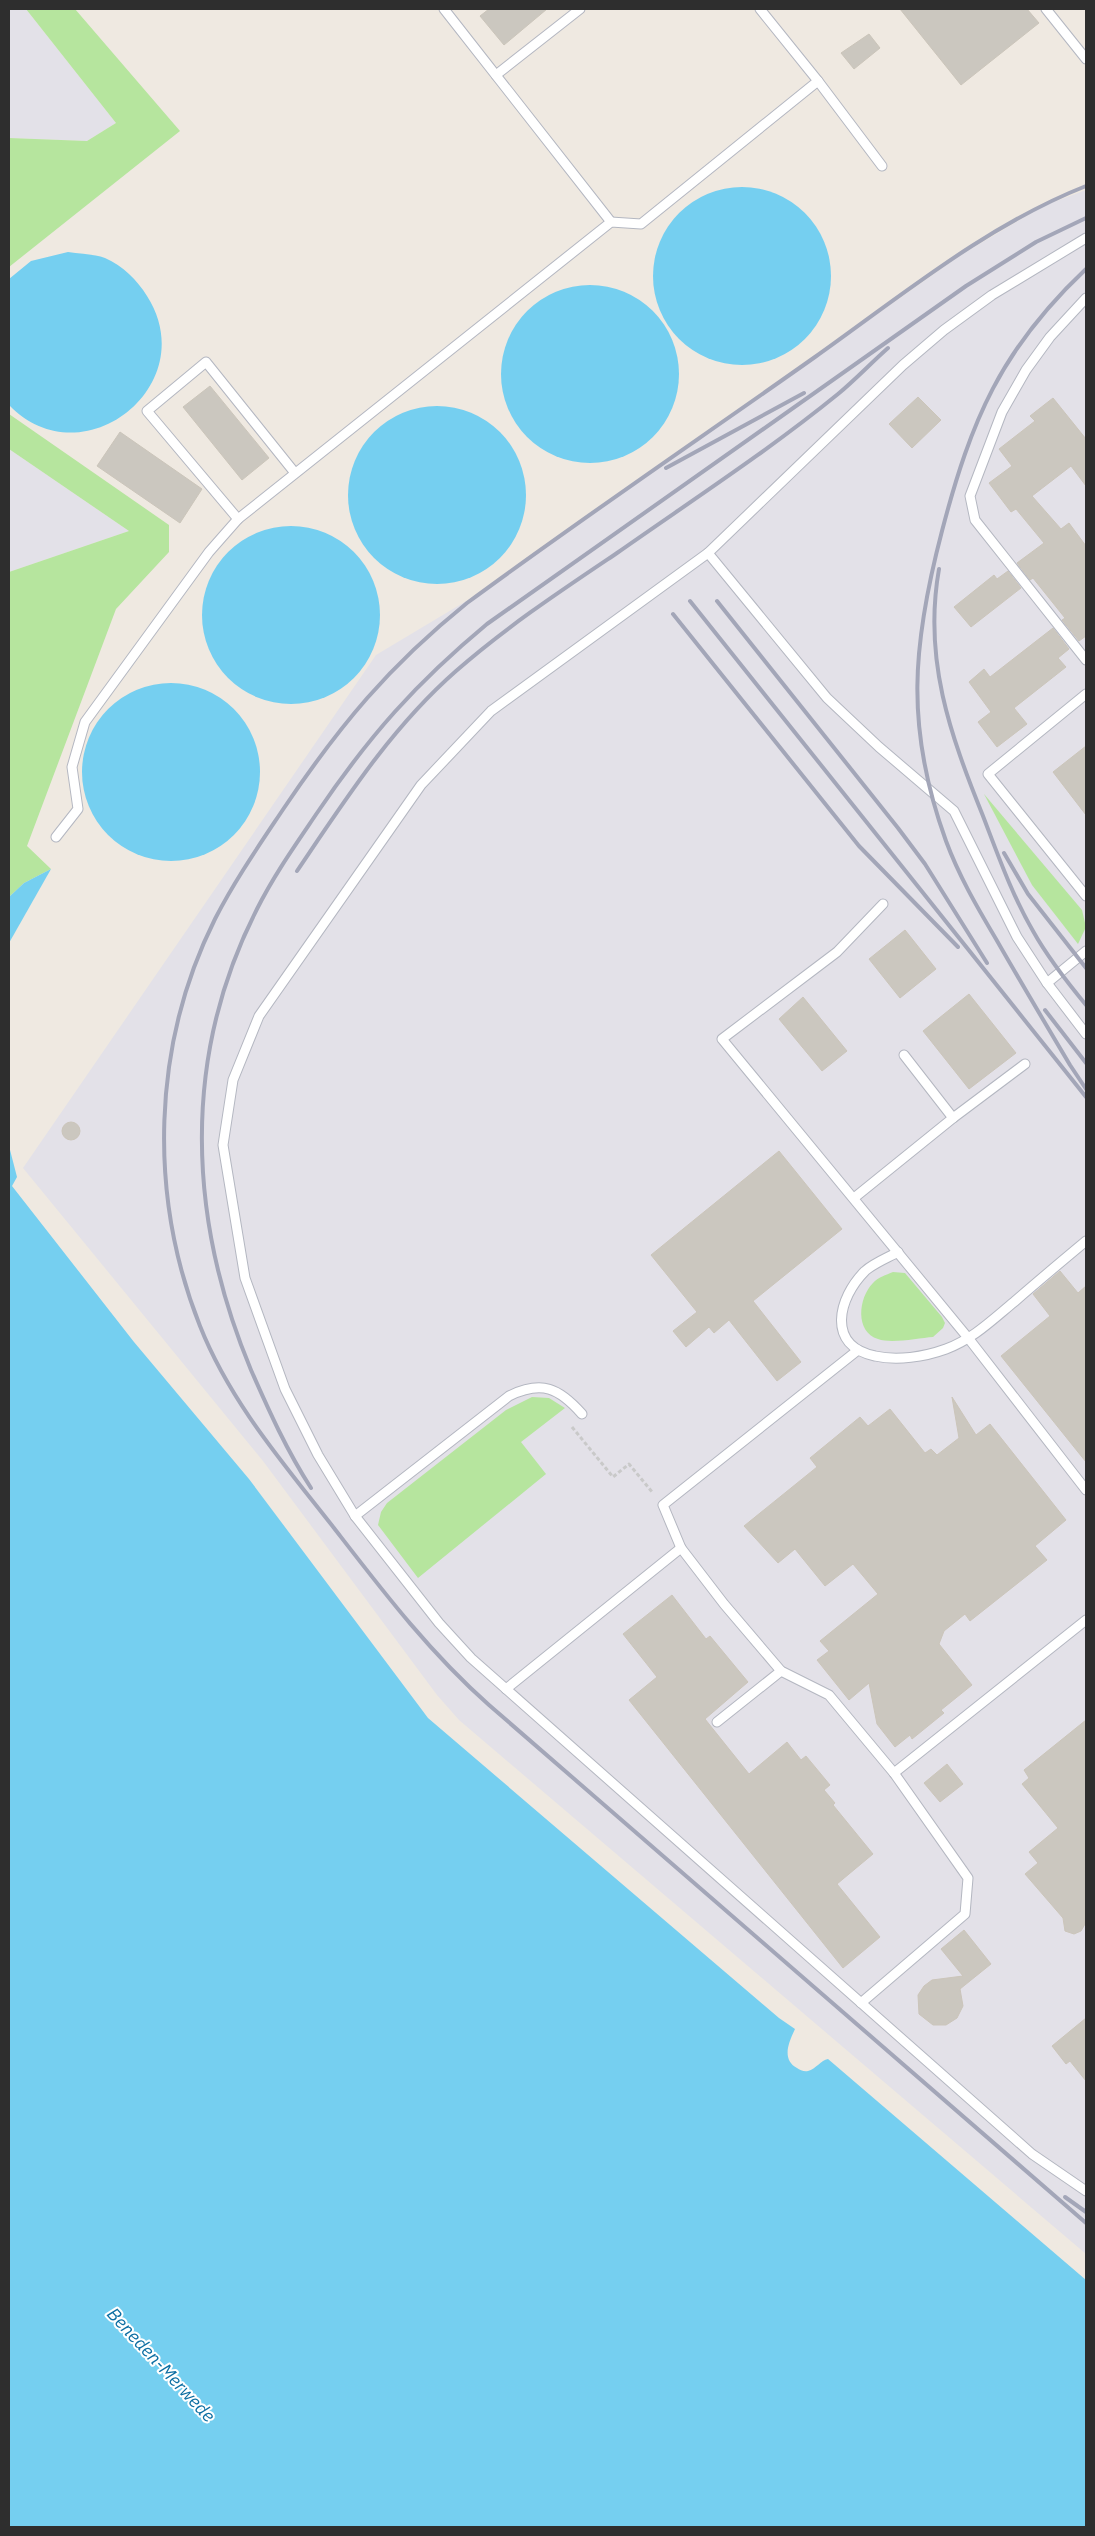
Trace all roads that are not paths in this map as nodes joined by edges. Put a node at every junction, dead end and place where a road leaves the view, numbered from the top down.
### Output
1 (444, 9) edge
2 (580, 9) edge
3 (760, 9) edge
4 (1046, 9) edge
5 (1086, 60) edge
6 (496, 75) junction
7 (818, 82) junction
8 (882, 166) dead end
9 (611, 222) junction
10 (1086, 238) edge
11 (1086, 298) edge
12 (295, 473) junction
13 (238, 519) junction
14 (708, 553) junction
15 (1086, 660) edge
16 (1086, 694) edge
17 (56, 837) dead end
18 (1086, 896) edge
19 (883, 904) dead end
20 (1086, 951) edge
21 (1047, 983) junction
22 (1086, 1034) edge
23 (904, 1054) dead end
24 (1024, 1064) dead end
25 (953, 1118) junction
26 (854, 1198) junction
27 (1086, 1241) edge
28 (898, 1252) junction
29 (969, 1339) junction
30 (858, 1350) junction
31 (582, 1414) road end
32 (1086, 1490) edge
33 (355, 1516) junction
34 (680, 1548) junction
35 (1086, 1620) edge
36 (781, 1671) junction
37 (506, 1689) junction
38 (717, 1722) dead end
39 (894, 1773) junction
40 (861, 2003) junction
41 (1086, 2191) edge

1 - 6 lane
2 - 6 lane
3 - 7 lane
4 - 5 lane
6 - 9 lane
7 - 8 lane
7 - 9 lane
9 - 12 lane
10 - 14 lane
11 - 15 lane
12 - 13 lane
12 - 13 lane
13 - 17 lane
14 - 21 lane
14 - 33 lane
16 - 18 lane
19 - 26 lane
20 - 21 lane
21 - 22 lane
23 - 25 lane
24 - 25 lane
25 - 26 lane
26 - 28 lane
27 - 29 lane
28 - 29 lane
28 - 30 lane
29 - 30 lane
29 - 32 lane
30 - 34 lane
31 - 33 lane
33 - 37 lane
34 - 36 lane
34 - 37 lane
35 - 39 lane
36 - 38 lane
36 - 39 lane
37 - 40 lane
39 - 40 lane
40 - 41 lane

